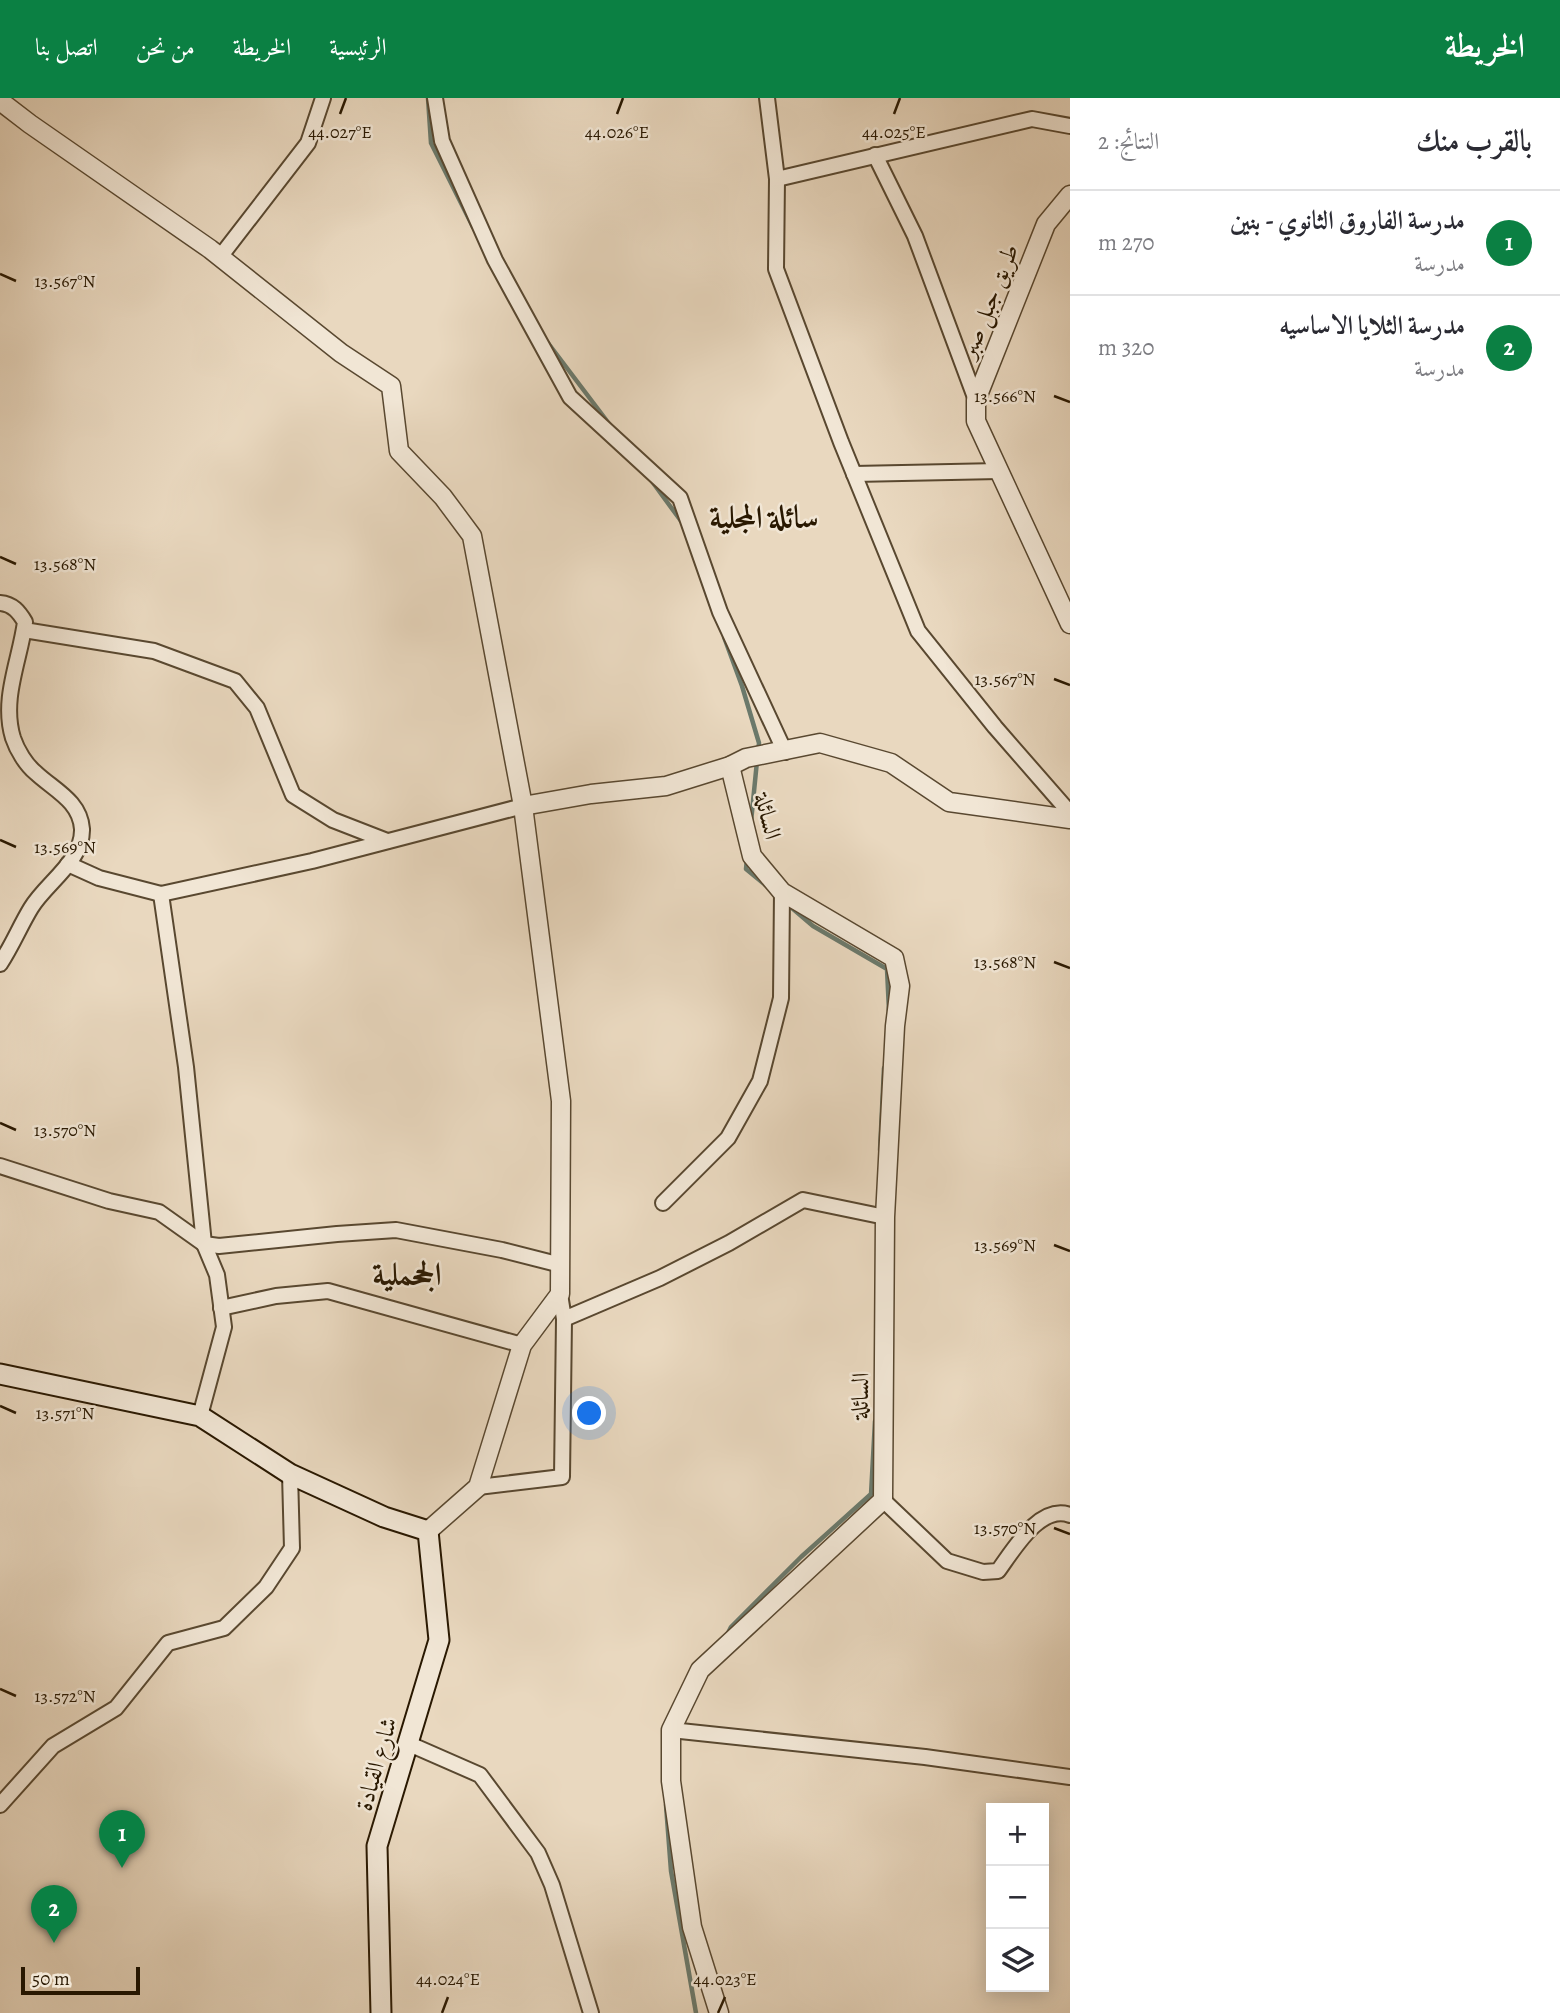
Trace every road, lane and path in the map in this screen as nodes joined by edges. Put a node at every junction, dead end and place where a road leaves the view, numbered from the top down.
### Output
1 (323, 98) edge
2 (435, 98) edge
3 (767, 98) edge
4 (0, 101) edge
5 (1070, 126) edge
6 (875, 155) junction
7 (776, 179) junction
8 (1070, 195) edge
9 (220, 257) junction
10 (976, 400) junction
11 (999, 471) junction
12 (854, 474) junction
13 (0, 603) edge
14 (1070, 624) edge
15 (24, 630) junction
16 (785, 752) junction
17 (730, 766) junction
18 (523, 806) junction
19 (1070, 813) edge
20 (1070, 819) edge
21 (387, 841) junction
22 (68, 864) junction
23 (782, 892) junction
24 (161, 894) junction
25 (0, 964) edge
26 (0, 1166) edge
27 (663, 1203) dead end
28 (885, 1217) junction
29 (204, 1244) junction
30 (561, 1265) junction
31 (560, 1294) junction
32 (221, 1308) junction
33 (564, 1319) junction
34 (522, 1345) junction
35 (0, 1374) edge
36 (200, 1416) junction
37 (290, 1474) junction
38 (478, 1487) junction
39 (883, 1500) junction
40 (1070, 1515) edge
41 (428, 1531) junction
42 (671, 1730) junction
43 (407, 1743) junction
44 (1070, 1777) edge
45 (0, 1805) edge
46 (381, 2013) edge
47 (591, 2013) edge
48 (719, 2013) edge

1 - 9 street
2 - 16 street
3 - 7 street
4 - 9 street
5 - 6 street
6 - 7 street
6 - 10 street
7 - 12 street
8 - 10 street, طريق جبل صبر
9 - 18 street
10 - 11 street
11 - 12 street
11 - 14 street
12 - 19 street
13 - 15 street
15 - 21 street
15 - 22 street
16 - 17 street
16 - 20 street
17 - 18 street
17 - 23 street, السائلة
18 - 21 street
18 - 30 street
21 - 24 street
22 - 24 street
22 - 25 street
23 - 27 street
23 - 28 street, السائلة
24 - 29 street
26 - 29 street
28 - 33 street
28 - 39 street, السائلة
29 - 30 street
29 - 32 street
30 - 31 street
31 - 33 street
31 - 34 street
32 - 34 street
32 - 36 street
33 - 38 street
34 - 38 street
35 - 36 main road
36 - 37 main road
37 - 41 main road
37 - 45 street
38 - 41 street
39 - 40 street
39 - 42 street
41 - 43 main road, شارع القيادة
42 - 44 street
42 - 48 street
43 - 46 main road, شارع القيادة
43 - 47 street

